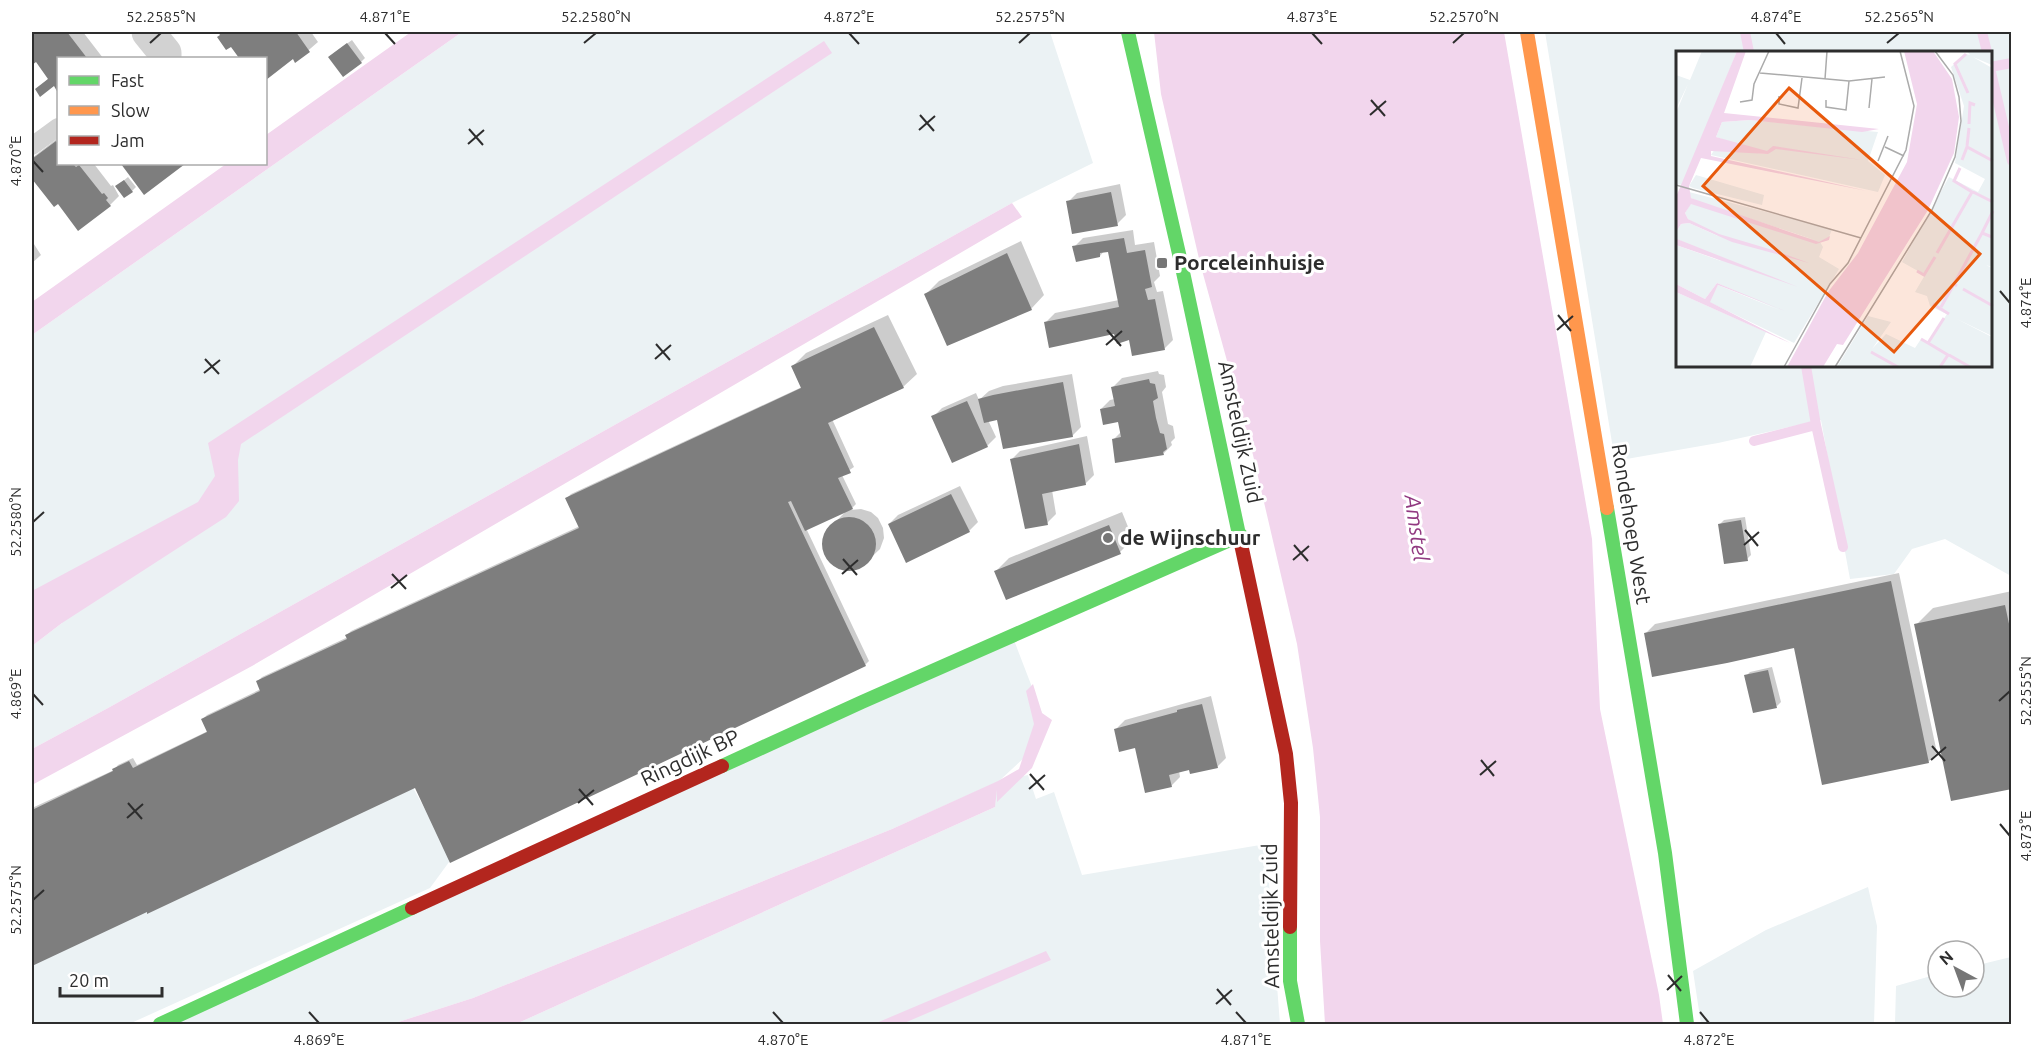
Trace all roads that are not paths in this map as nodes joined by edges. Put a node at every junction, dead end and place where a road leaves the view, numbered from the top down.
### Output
1 (148, 32) edge
2 (1128, 32) edge
3 (1527, 32) edge
4 (165, 57) edge
5 (57, 128) edge
6 (32, 146) edge
7 (1241, 535) junction
8 (160, 1024) edge
9 (1298, 1024) edge
10 (1687, 1024) edge

1 - 4 street
2 - 7 street, Amsteldijk Zuid
3 - 10 street, Rondehoep West
5 - 6 lane
7 - 8 street, Ringdijk BP
7 - 9 street, Amsteldijk Zuid

